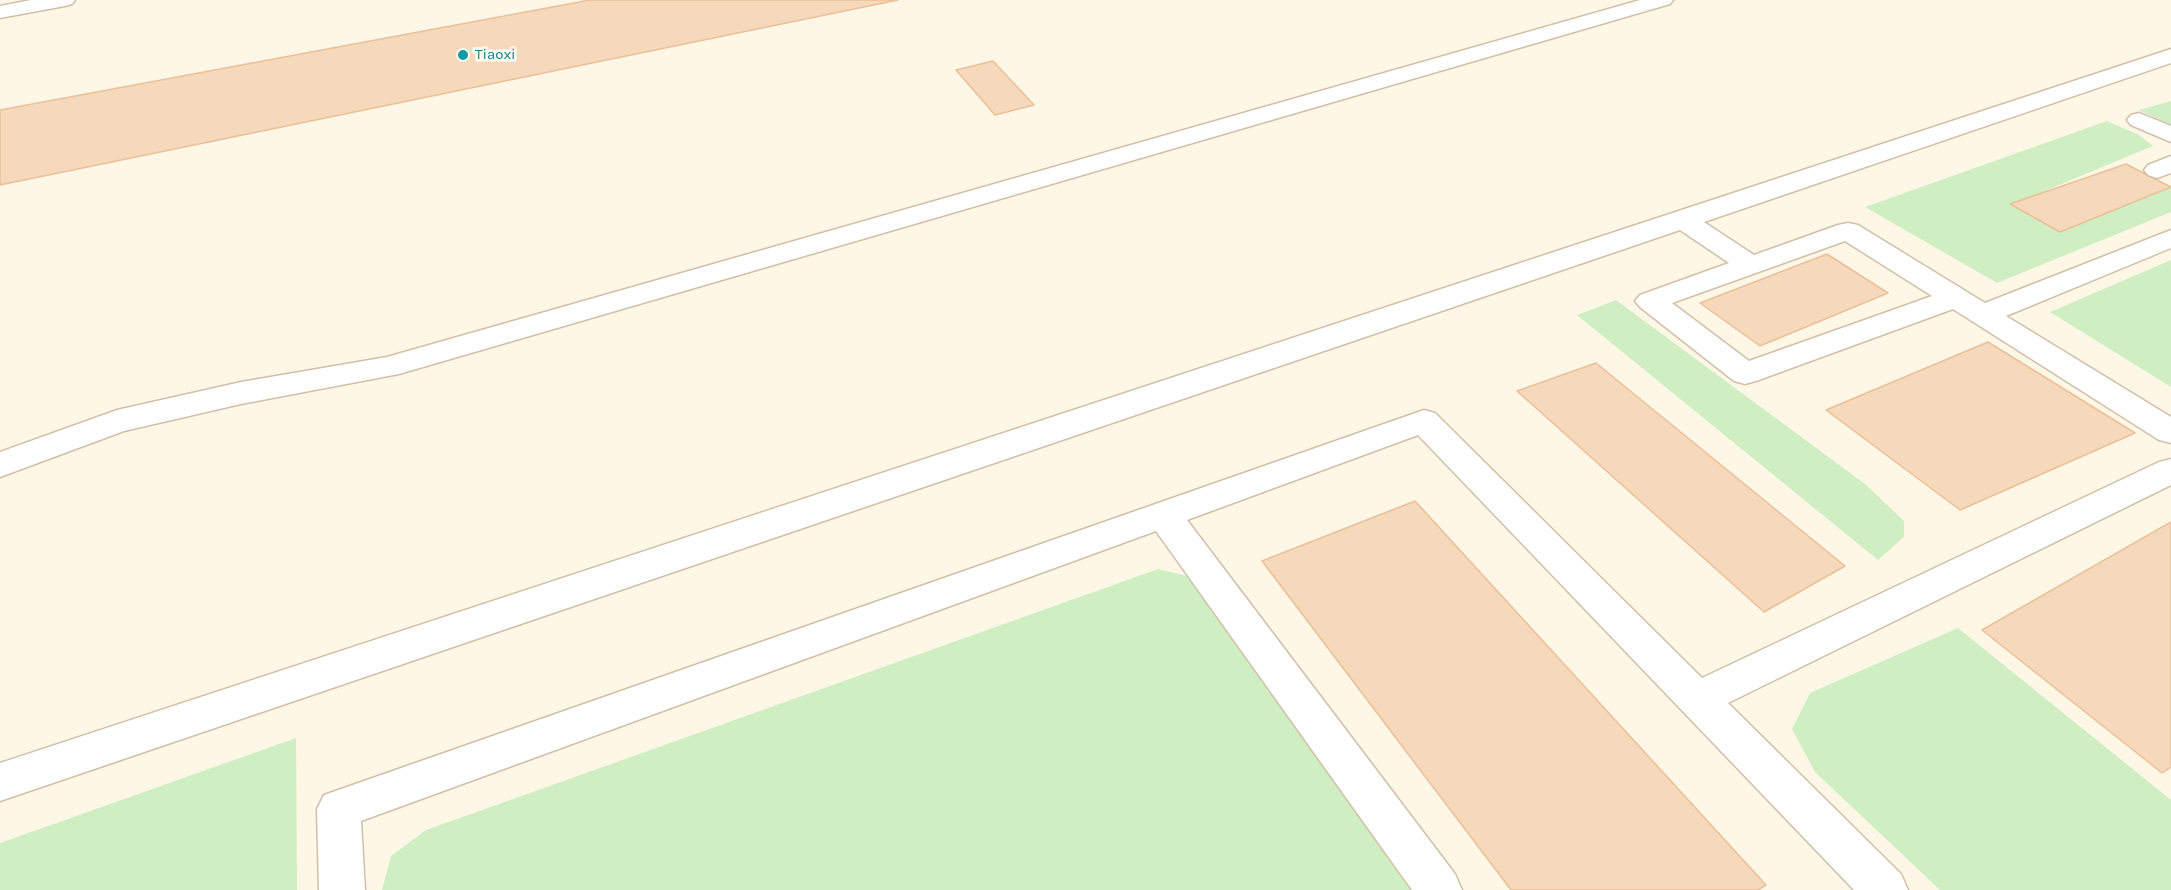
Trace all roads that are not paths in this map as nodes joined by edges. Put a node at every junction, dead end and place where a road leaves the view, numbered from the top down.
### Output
1 (65, 0) edge
2 (1663, 0) edge
3 (0, 12) edge
4 (2171, 56) edge
5 (2139, 120) dead end
6 (2171, 135) edge
7 (1682, 220) junction
8 (2171, 238) edge
9 (1751, 265) junction
10 (1955, 298) junction
11 (1983, 315) junction
12 (2171, 432) edge
13 (0, 465) edge
14 (2171, 471) edge
15 (1163, 514) junction
16 (1697, 699) junction
17 (0, 782) edge
18 (342, 890) edge
19 (1439, 890) edge
20 (1884, 890) edge

1 - 3 street
2 - 13 street
4 - 7 street
5 - 6 street
7 - 9 street
7 - 17 street
8 - 11 street
9 - 10 street
9 - 10 street
10 - 11 street
11 - 12 street
14 - 16 street
15 - 16 street
15 - 18 street
15 - 19 street
16 - 20 street

